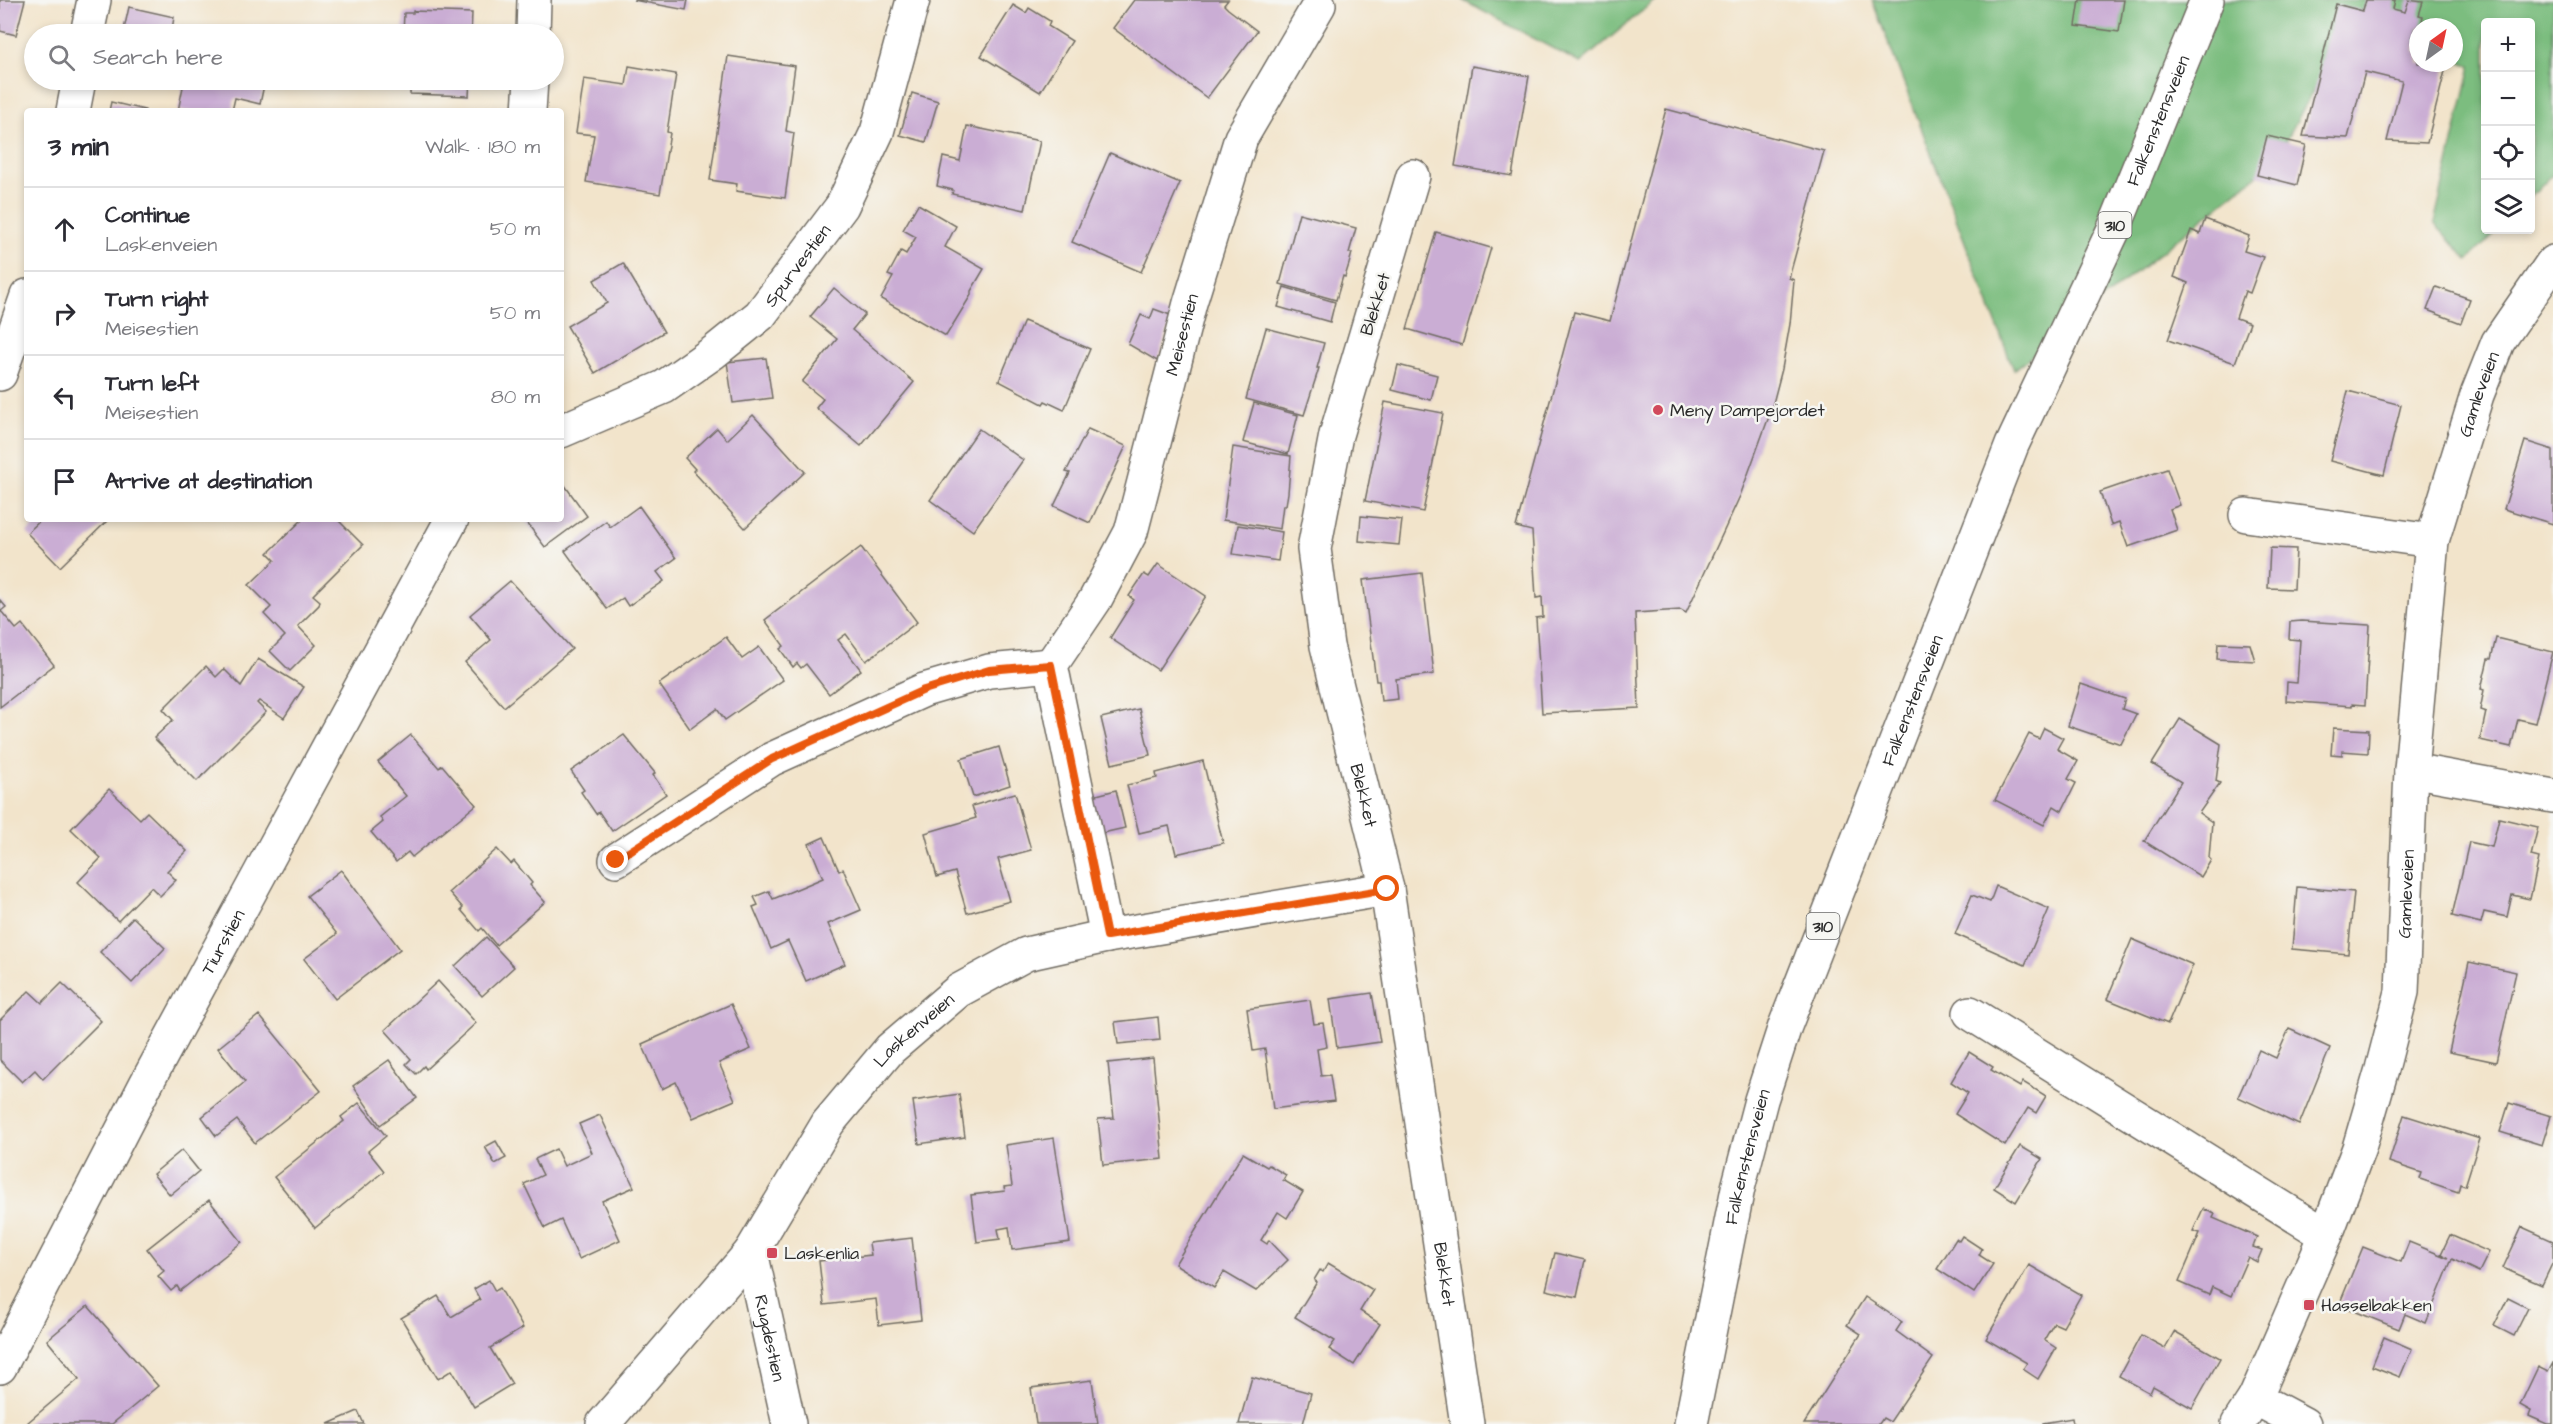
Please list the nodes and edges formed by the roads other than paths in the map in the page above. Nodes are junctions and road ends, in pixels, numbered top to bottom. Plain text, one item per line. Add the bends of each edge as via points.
1 (94, 0) edge
2 (534, 0) edge
3 (913, 0) edge
4 (2207, 0) edge
5 (1318, 5) dead end
6 (89, 24) edge
7 (533, 24) edge
8 (77, 90) edge
9 (531, 90) edge
10 (74, 108) edge
11 (530, 108) edge
12 (1413, 176) dead end
13 (2553, 262) edge
14 (24, 305) edge
15 (0, 374) edge
16 (564, 430) edge
17 (2246, 515) dead end
18 (450, 522) edge
19 (2432, 541) junction
20 (1051, 665) junction
21 (2411, 770) junction
22 (2553, 796) edge
23 (616, 860) dead end
24 (1387, 889) junction
25 (1107, 936) junction
26 (1970, 1013) dead end
27 (2326, 1235) junction
28 (751, 1252) junction
29 (0, 1367) edge
30 (2247, 1411) edge
31 (603, 1424) edge
32 (789, 1424) edge
33 (1467, 1424) edge
34 (1690, 1424) edge
35 (2304, 1424) edge

1 - 6 street
2 - 7 street
3 - 16 street, Spurvestien via 877,132 842,206 760,315 664,387
4 - 34 street, Falkenstensveien / 310 via 2113,231 2012,445 1785,1026 1738,1188
5 - 20 street, Meisestien via 1241,138 1190,303 1131,532 1095,600
8 - 10 street
9 - 11 street
12 - 24 street, Blekket via 1336,435 1314,549 1327,646
13 - 19 street, Gamleveien via 2499,342 2477,395
14 - 15 street
17 - 19 street
18 - 29 street, Tiurstien via 152,1073
19 - 21 street, Gamleveien
20 - 23 street via 989,670 924,690 772,759
20 - 25 street
21 - 22 street
21 - 27 street, Gamleveien via 2402,992 2359,1148
24 - 25 street, Laskenveien
24 - 33 street, Blekket
25 - 28 street, Laskenveien via 1026,954 958,991 890,1049 828,1123
26 - 27 street
27 - 30 street, Gamleveien
28 - 31 street, Laskenveien
28 - 32 street, Rugdestien
30 - 35 street

